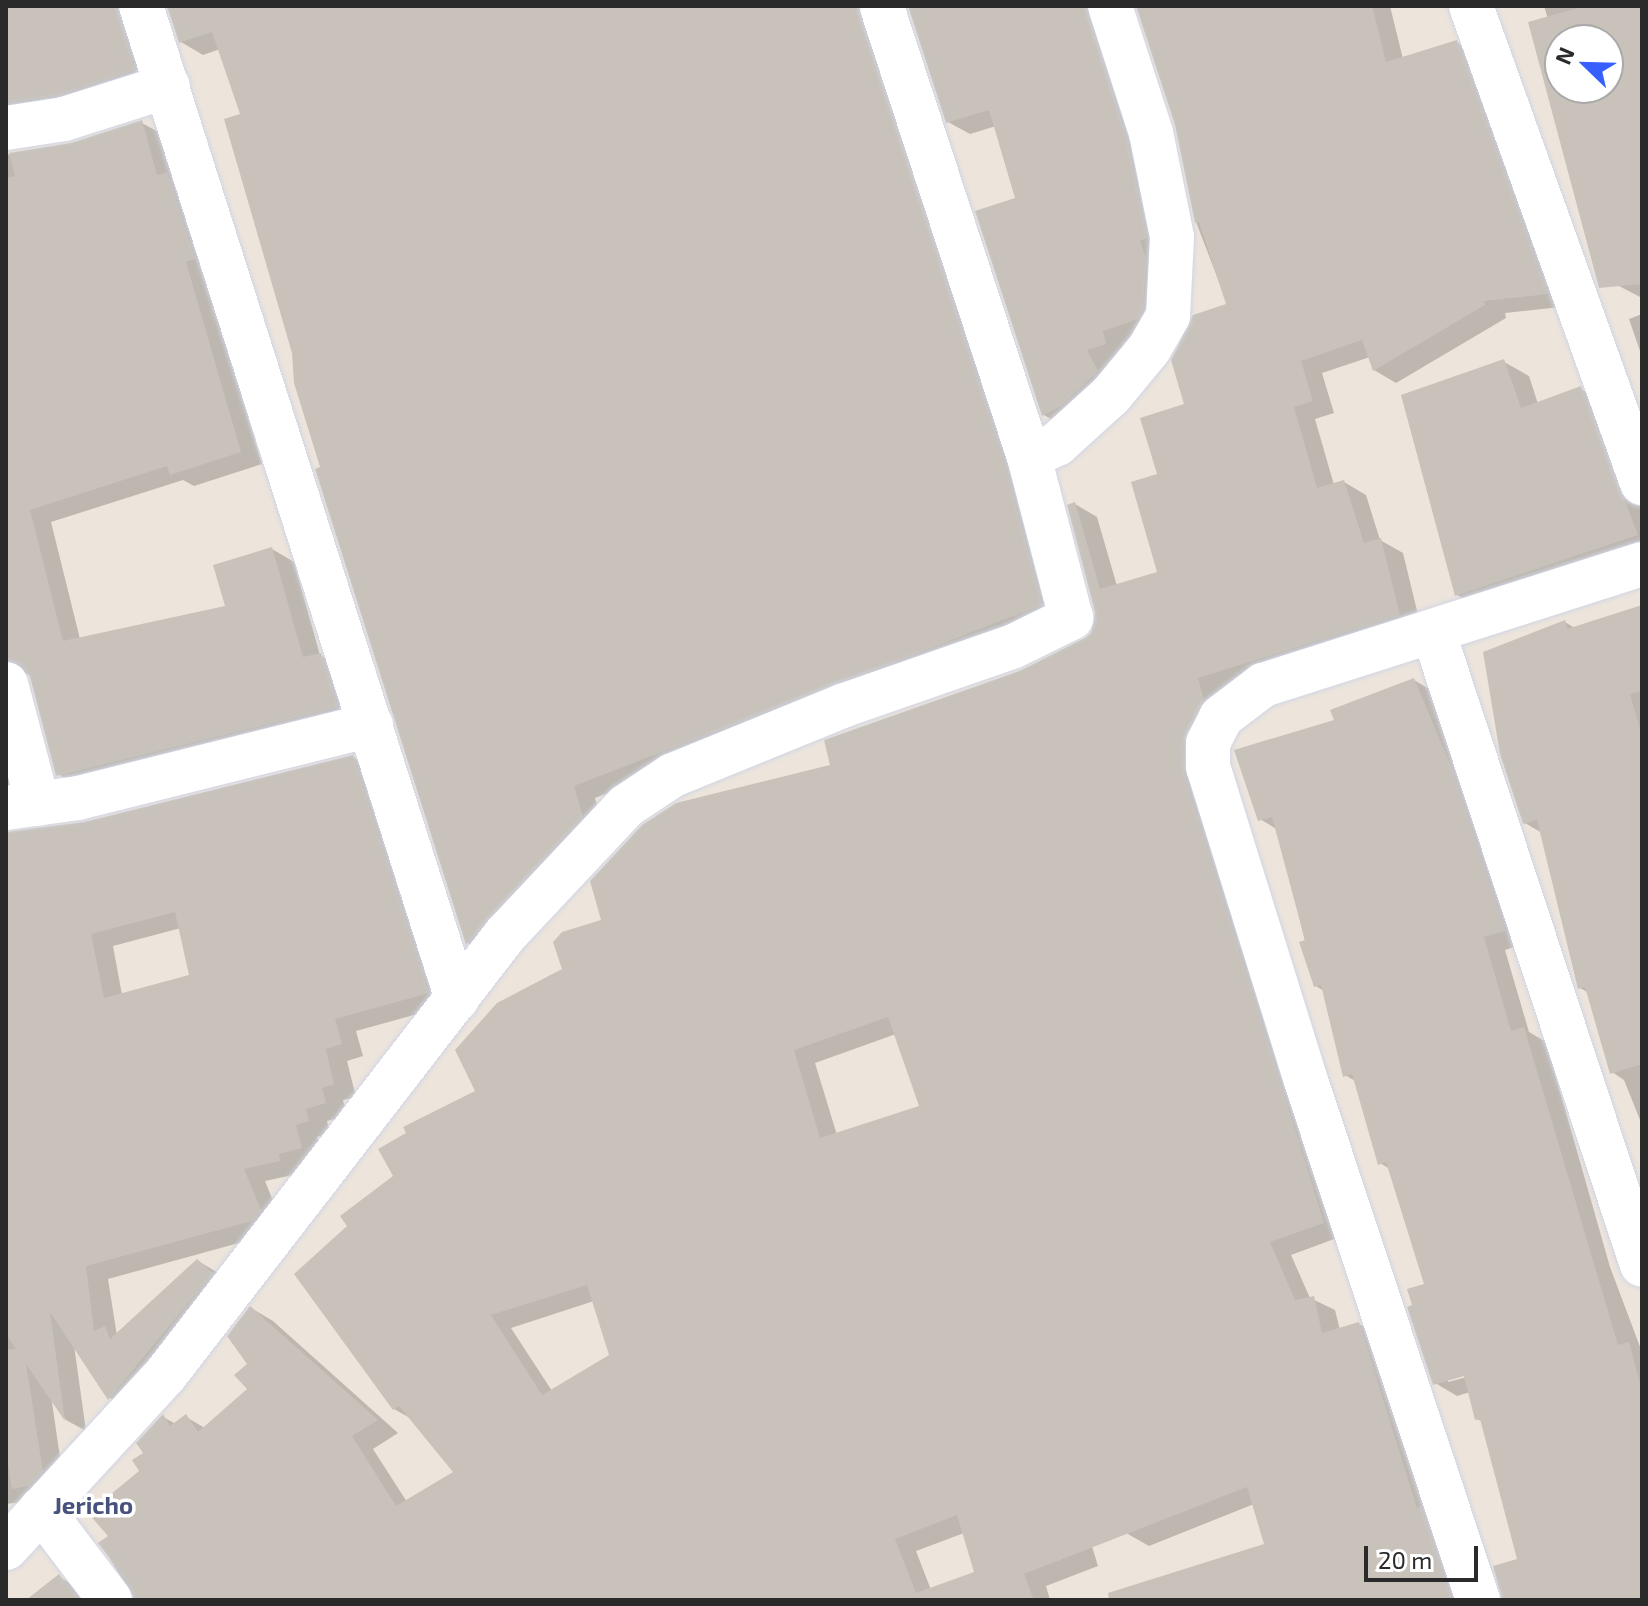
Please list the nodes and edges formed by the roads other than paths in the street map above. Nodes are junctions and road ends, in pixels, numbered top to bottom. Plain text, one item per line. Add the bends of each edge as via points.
1 (141, 6) edge
2 (882, 6) edge
3 (1110, 6) edge
4 (1471, 6) edge
5 (168, 86) junction
6 (6, 128) edge
7 (1029, 457) junction
8 (1642, 483) edge
9 (1642, 564) edge
10 (1434, 634) junction
11 (6, 684) edge
12 (371, 725) junction
13 (22, 806) edge
14 (457, 999) junction
15 (1642, 1265) edge
16 (19, 1522) edge
17 (110, 1600) edge
18 (1478, 1600) edge

1 - 5 street
2 - 7 street
3 - 7 street via 1151,133 1172,237 1168,316 1111,395 1057,444
4 - 8 street
5 - 6 street via 64,119
5 - 12 street
7 - 14 street via 1071,618 1014,646 842,706 673,775 626,806 533,902
9 - 10 street
10 - 15 street
10 - 18 street via 1263,685 1221,717 1208,743 1208,767
11 - 13 street
12 - 13 street
12 - 14 street
14 - 16 street via 166,1374
16 - 17 street

